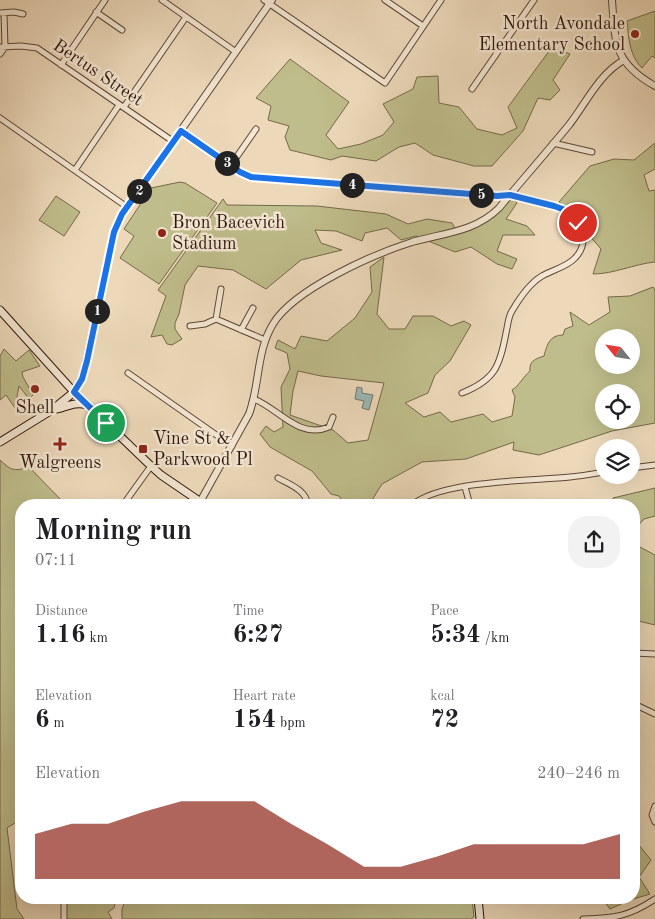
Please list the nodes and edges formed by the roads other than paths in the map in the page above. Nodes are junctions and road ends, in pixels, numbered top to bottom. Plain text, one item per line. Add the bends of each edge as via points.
1 (105, 0) edge
2 (162, 0) edge
3 (385, 0) edge
4 (441, 0) edge
5 (534, 0) edge
6 (612, 0) edge
7 (268, 1) edge
8 (96, 12) junction
9 (2, 13) edge
10 (23, 14) dead end
11 (186, 17) junction
12 (423, 26) junction
13 (122, 30) dead end
14 (2, 47) edge
15 (236, 52) junction
16 (0, 54) edge
17 (624, 60) junction
18 (61, 65) junction
19 (655, 86) edge
20 (472, 89) dead end
21 (121, 106) junction
22 (0, 118) edge
23 (256, 129) dead end
24 (181, 131) junction
25 (174, 142) junction
26 (554, 143) junction
27 (592, 152) dead end
28 (231, 166) junction
29 (75, 170) junction
30 (510, 195) junction
31 (127, 207) junction
32 (221, 289) dead end
33 (253, 308) dead end
34 (0, 310) edge
35 (216, 319) junction
36 (190, 326) dead end
37 (241, 330) junction
38 (265, 340) junction
39 (128, 373) dead end
40 (74, 392) junction
41 (462, 392) dead end
42 (254, 399) junction
43 (88, 405) junction
44 (52, 410) junction
45 (333, 416) dead end
46 (0, 442) edge
47 (232, 446) junction
48 (655, 465) edge
49 (151, 466) junction
50 (640, 467) edge
51 (595, 473) edge
52 (278, 478) dead end
53 (465, 487) junction
54 (128, 499) edge
55 (192, 499) edge
56 (199, 499) edge
57 (307, 499) edge
58 (423, 499) edge
59 (468, 499) edge
60 (640, 653) edge
61 (655, 654) edge
62 (640, 707) edge
63 (655, 714) edge
64 (655, 806) edge
65 (655, 822) edge
66 (655, 899) edge
67 (64, 904) edge
68 (479, 904) edge
69 (64, 919) edge
70 (480, 919) edge
71 (583, 919) edge

1 - 8 street
2 - 11 street
3 - 12 street
4 - 12 street
5 - 20 street
6 - 17 street via 615,39
7 - 12 street via 385,83
7 - 15 street
8 - 13 street
8 - 18 street
9 - 10 street
9 - 14 street
11 - 15 street
11 - 21 street
14 - 16 street
14 - 18 street, Bertus Street via 37,48
15 - 24 street
17 - 19 street
17 - 26 street via 602,78
18 - 21 street, Bertus Street
21 - 25 street, Bertus Street
21 - 29 street
22 - 29 street
23 - 28 street
24 - 25 street
24 - 28 street
25 - 31 street
26 - 27 street
26 - 30 street
28 - 30 street via 257,178 502,197
29 - 31 street
30 - 38 street via 480,223 384,252 319,285 282,312
30 - 41 street via 565,210 581,228 583,243 573,260 543,275 529,288 511,312 498,366 478,387
31 - 40 street via 114,232 87,361
32 - 35 street
33 - 37 street
34 - 40 main road
35 - 36 street
35 - 37 street
37 - 38 street
38 - 42 street
39 - 47 street
40 - 43 main road
40 - 44 main road
42 - 45 street via 292,424 304,428 324,429 330,426
42 - 47 street
43 - 44 main road via 74,404
43 - 49 main road
44 - 46 main road
47 - 56 street
48 - 50 street
49 - 54 street
49 - 55 main road
51 - 53 street
52 - 57 street via 303,493
53 - 58 street
53 - 59 street
60 - 61 street
62 - 63 street
64 - 65 street via 652,812
66 - 71 street via 618,917
67 - 69 street
68 - 70 main road

